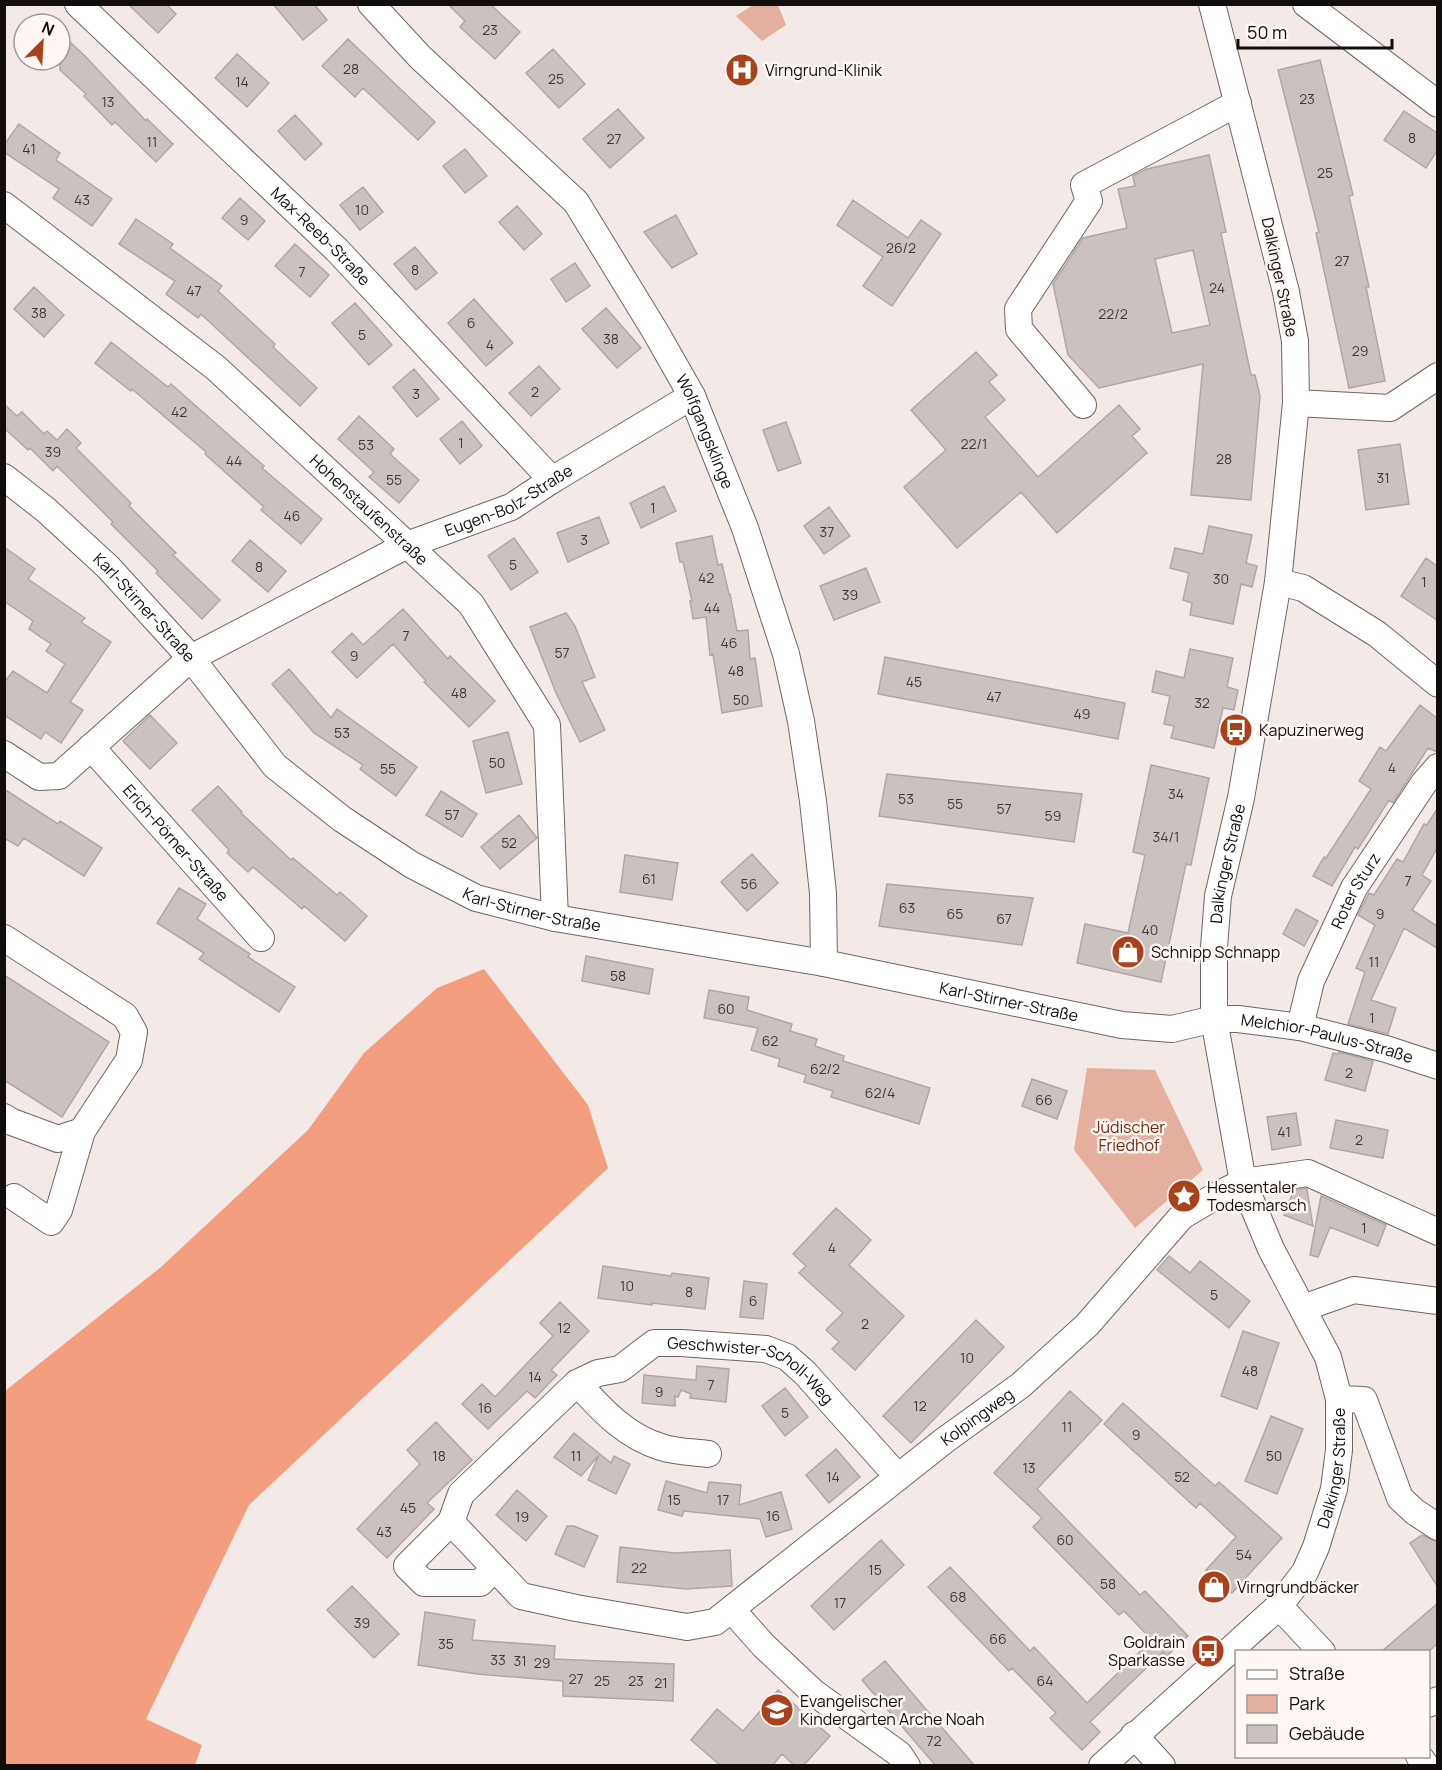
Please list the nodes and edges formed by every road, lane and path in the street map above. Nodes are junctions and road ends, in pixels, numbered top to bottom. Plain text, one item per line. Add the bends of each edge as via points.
1 (78, 4) edge
2 (371, 4) edge
3 (1212, 4) edge
4 (1306, 4) edge
5 (1238, 103) junction
6 (1437, 104) edge
7 (4, 205) edge
8 (1437, 376) edge
9 (692, 396) junction
10 (1296, 404) junction
11 (1083, 405) dead end
12 (4, 477) edge
13 (552, 480) junction
14 (407, 545) junction
15 (1278, 582) junction
16 (190, 658) junction
17 (1437, 684) edge
18 (91, 747) junction
19 (4, 754) edge
20 (1437, 767) edge
21 (555, 918) junction
22 (4, 938) edge
23 (261, 938) dead end
24 (824, 963) junction
25 (1214, 1019) junction
26 (1300, 1028) junction
27 (1437, 1066) edge
28 (4, 1117) edge
29 (82, 1131) junction
30 (1243, 1182) junction
31 (8, 1198) edge
32 (1437, 1232) edge
33 (1437, 1301) edge
34 (1303, 1308) junction
35 (577, 1383) junction
36 (1339, 1399) junction
37 (708, 1454) dead end
38 (898, 1477) junction
39 (451, 1522) junction
40 (1437, 1527) edge
41 (494, 1569) junction
42 (1279, 1606) junction
43 (732, 1610) junction
44 (1320, 1650) edge
45 (1134, 1735) junction
46 (908, 1766) edge
47 (1102, 1766) edge
48 (1162, 1766) edge

1 - 13 street, Max-Reeb-Straße via 337,250
2 - 9 street, Wolfgangsklinge via 420,57 576,202
3 - 5 street, Dalkinger Straße
4 - 6 street
5 - 10 street, Dalkinger Straße via 1286,292 1295,341
5 - 11 street via 1084,185 1089,201 1018,309 1019,329
7 - 14 street, Hohenstaufenstraße via 216,368
8 - 10 street via 1390,408
9 - 13 street, Eugen-Bolz-Straße
9 - 24 street, Wolfgangsklinge via 745,528 786,654 813,801 823,893
10 - 15 street, Dalkinger Straße
12 - 16 street, Karl-Stirner-Straße via 108,567
13 - 14 street, Eugen-Bolz-Straße via 511,507
14 - 16 street, Eugen-Bolz-Straße
14 - 21 street, Hohenstaufenstraße via 471,604 547,725
15 - 17 street via 1303,588 1377,634
15 - 25 street, Dalkinger Straße via 1241,798 1218,896
16 - 18 street, Eugen-Bolz-Straße
16 - 21 street, Karl-Stirner-Straße via 275,766 342,819 412,865 476,898
18 - 19 street, Eugen-Bolz-Straße via 59,776 48,777 39,777
18 - 23 street, Erich-Pörner-Straße
20 - 26 street, Roter Sturz via 1354,888 1311,981
21 - 24 street, Karl-Stirner-Straße
22 - 29 street via 125,1016 134,1032 129,1060
24 - 25 street, Karl-Stirner-Straße via 1122,1025 1172,1029
25 - 26 street, Melchior-Paulus-Straße
25 - 30 street, Dalkinger Straße
26 - 27 street, Melchior-Paulus-Straße
28 - 29 street via 58,1139
29 - 31 street via 59,1210 51,1222
30 - 32 street, Kolpingweg via 1308,1173
30 - 34 street, Dalkinger Straße via 1271,1250
30 - 38 street, Kolpingweg via 1182,1216 1087,1326 1021,1385
33 - 34 street via 1354,1290
34 - 36 street, Dalkinger Straße via 1328,1357
35 - 37 street via 630,1434 662,1448
35 - 38 street, Geschwister-Scholl-Weg via 598,1373 620,1369 654,1343 766,1349 787,1357 805,1373
35 - 39 street, Geschwister-Scholl-Weg via 461,1494
36 - 40 street via 1364,1400 1400,1498
36 - 42 street, Dalkinger Straße via 1334,1489 1305,1572
38 - 43 street, Kolpingweg
39 - 41 street, Kolpingweg
39 - 41 street via 407,1566 424,1583 480,1583
41 - 43 street, Kolpingweg via 521,1596 576,1608 687,1627 714,1622
42 - 44 street
42 - 45 street, Dalkinger Straße
43 - 46 street via 813,1692 899,1754
45 - 47 street, Dalkinger Straße
45 - 48 street

